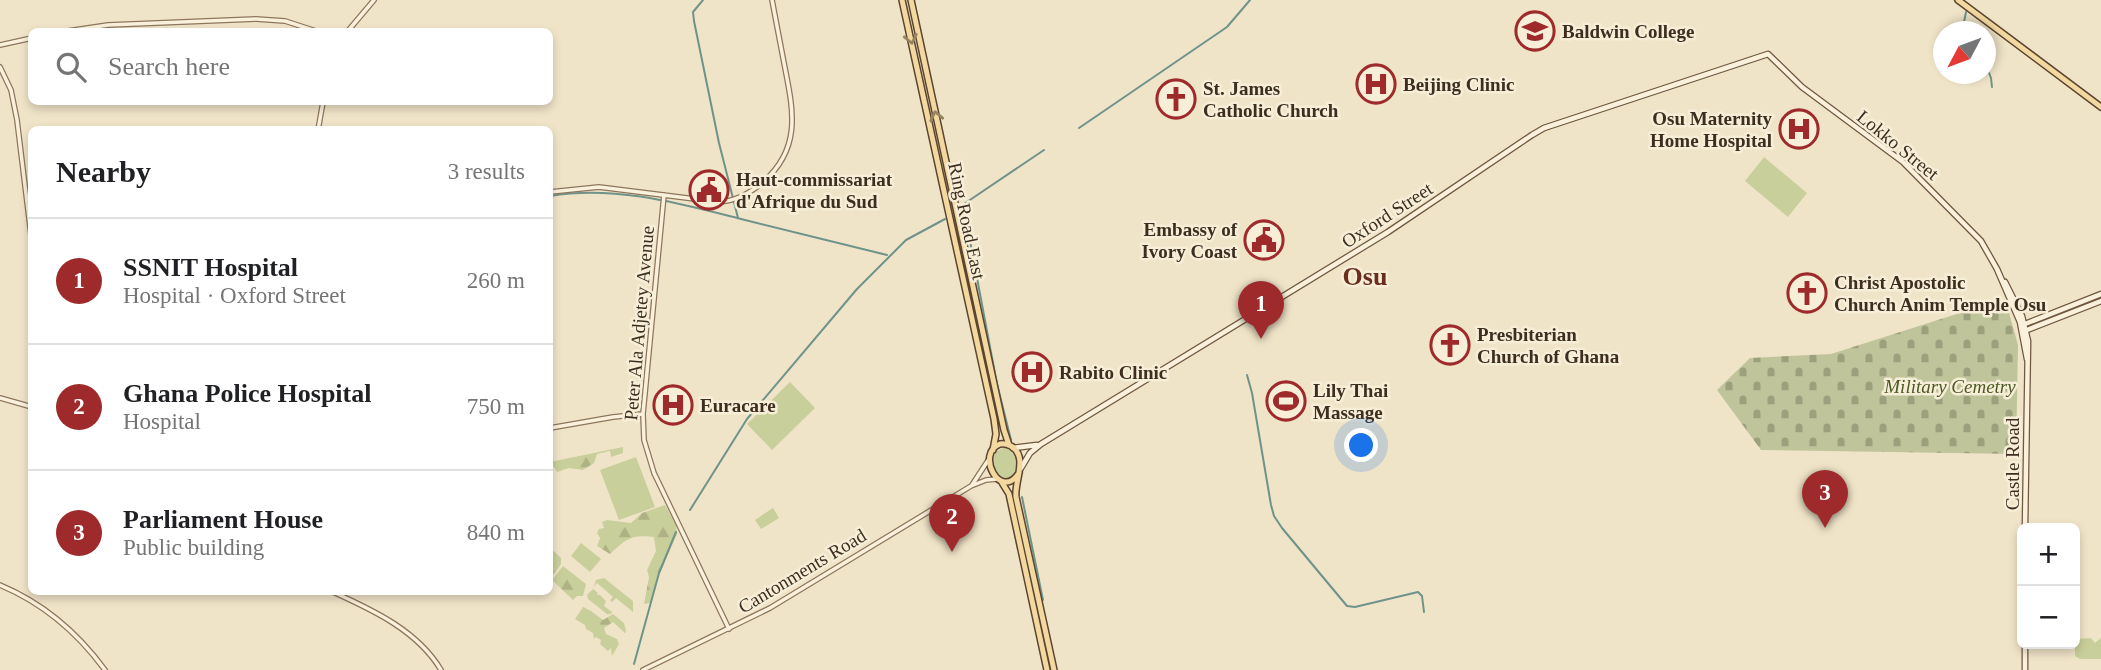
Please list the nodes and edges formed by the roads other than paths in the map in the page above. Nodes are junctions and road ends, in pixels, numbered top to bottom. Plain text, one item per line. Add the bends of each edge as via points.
1 (374, 0) edge
2 (772, 0) edge
3 (902, 0) edge
4 (911, 0) edge
5 (1958, 0) edge
6 (88, 28) edge
7 (308, 28) edge
8 (350, 28) edge
9 (28, 39) edge
10 (0, 45) edge
11 (1768, 54) joint
12 (0, 69) edge
13 (322, 105) edge
14 (2101, 107) edge
15 (319, 126) edge
16 (942, 143) junction
17 (934, 145) junction
18 (553, 192) edge
19 (664, 196) junction
20 (28, 210) edge
21 (1997, 270) junction
22 (2101, 295) edge
23 (2101, 301) edge
24 (2022, 316) junction
25 (2037, 323) junction
26 (2024, 328) junction
27 (2028, 341) junction
28 (2027, 359) junction
29 (0, 398) edge
30 (28, 406) edge
31 (643, 414) junction
32 (553, 427) edge
33 (1041, 444) junction
34 (1011, 446) junction
35 (993, 450) junction
36 (990, 457) junction
37 (1020, 470) junction
38 (1000, 480) junction
39 (971, 486) junction
40 (2025, 523) edge
41 (1024, 548) junction
42 (0, 585) edge
43 (339, 595) edge
44 (729, 629) junction
45 (2025, 649) edge
46 (105, 670) edge
47 (440, 670) edge
48 (643, 670) edge
49 (1047, 670) edge
50 (1054, 670) edge
51 (2025, 670) edge

1 - 8 street
2 - 19 street via 793,117 791,139 780,164 736,199 708,202
3 -> 17 main road, Ring Road East
16 -> 4 main road, Ring Road East
5 - 14 main road
6 - 7 street via 256,19 285,20
9 - 10 street
11 - 21 main road, Lokko Street via 1802,87 1907,166 1981,241
11 - 33 main road, Oxford Street via 1544,128 1388,232
12 - 20 street via 17,120
13 - 15 street
16 - 17 main road
16 - 34 main road, Ring Road East via 1003,430
17 - 35 main road, Ring Road East via 994,419
18 - 19 street via 598,187
19 - 31 street, Peter Ala Adjetey Avenue
21 - 24 main road, Lokko Street
21 - 26 main road, Lokko Street
22 - 25 main road
23 - 25 main road
24 - 25 main road
24 - 26 main road, Lokko Street
25 - 26 main road
25 - 27 main road
26 - 27 main road, Castle Road
26 - 28 main road, Castle Road
27 - 28 main road, Castle Road
28 - 40 main road, Castle Road
29 - 30 street
31 - 32 street
31 - 44 street, Peter Ala Adjetey Avenue via 645,448 657,481
33 - 34 main road, Oxford Street
33 - 37 main road, Oxford Street
34 - 35 main road via 1000,444
34 - 37 main road via 1020,459
35 - 36 main road
36 - 38 main road
36 - 39 street, Cantonments Road
37 - 38 main road via 1011,481
37 - 41 main road via 1016,498
38 - 39 street, Cantonments Road
38 - 41 main road via 1009,494
39 - 44 street, Cantonments Road
41 - 49 main road
41 - 50 main road
42 - 46 street via 67,626
43 - 47 street via 410,635
44 - 48 street, Cantonments Road
45 - 51 main road

